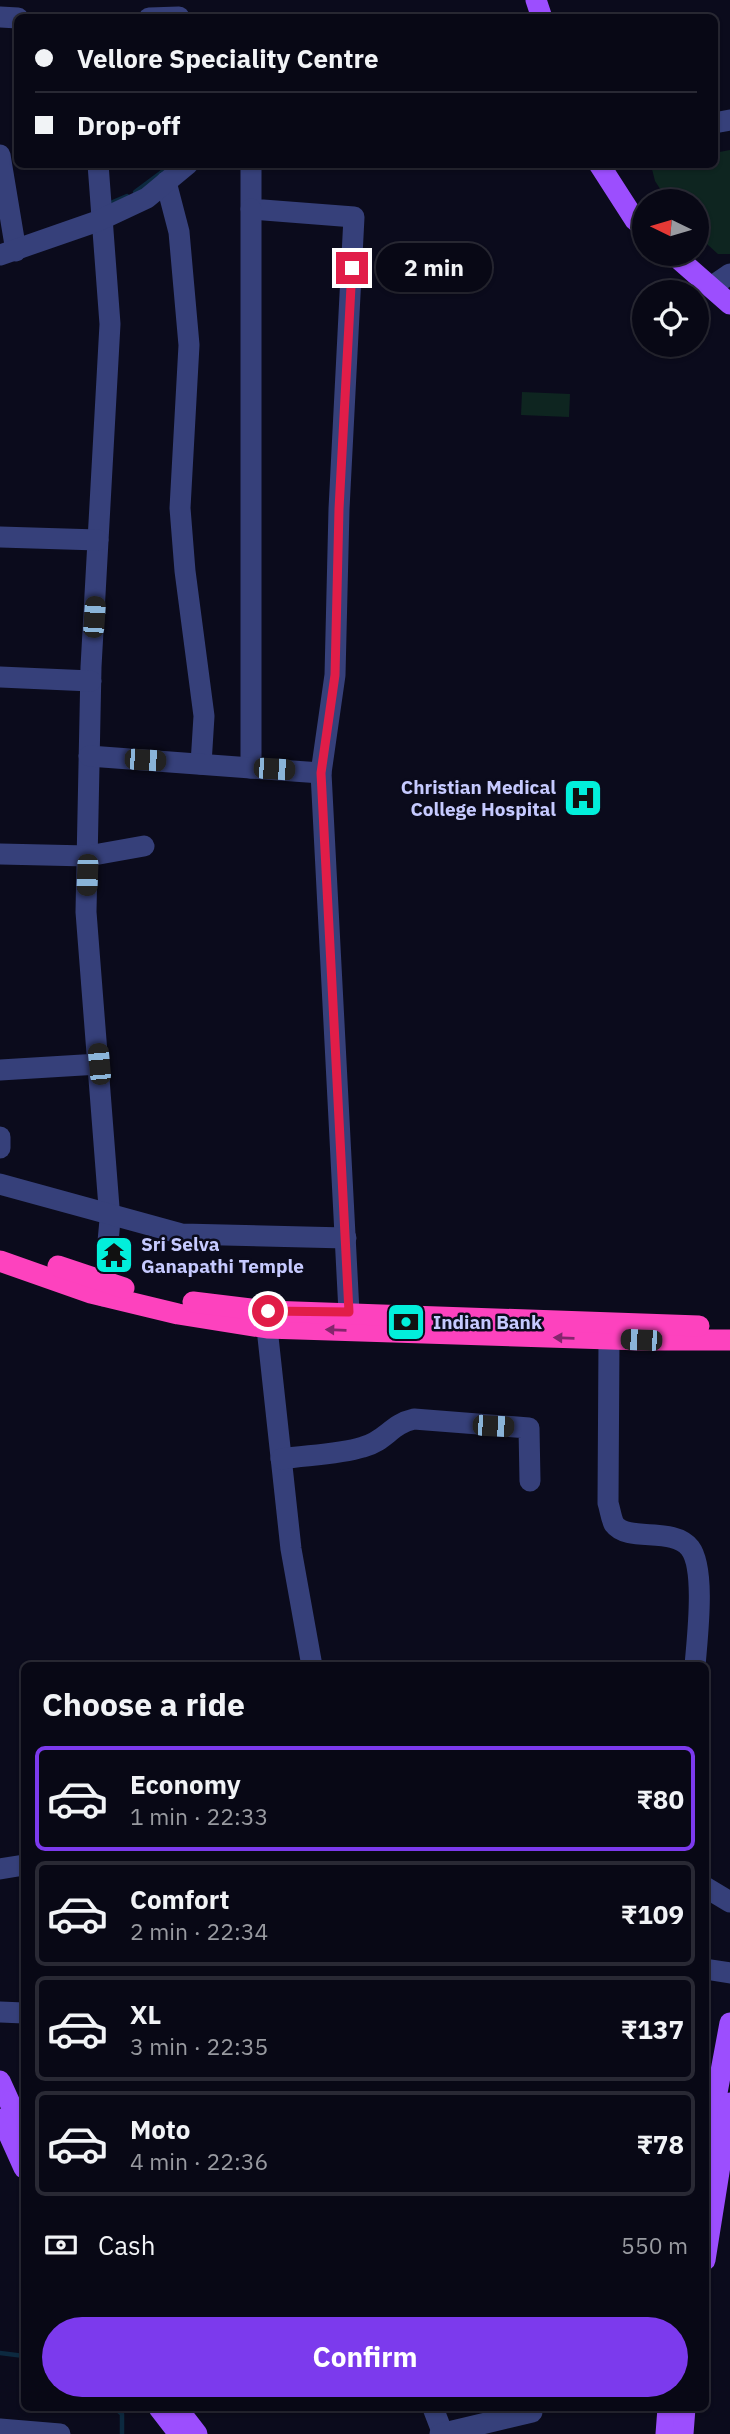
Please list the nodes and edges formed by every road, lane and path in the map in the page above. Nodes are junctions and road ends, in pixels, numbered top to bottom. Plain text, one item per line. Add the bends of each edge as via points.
1 (0, 155) edge
2 (98, 168) edge
3 (183, 168) edge
4 (251, 168) edge
5 (602, 168) edge
6 (166, 182) junction
7 (251, 209) junction
8 (632, 215) edge
9 (101, 220) junction
10 (8, 253) edge
11 (687, 266) edge
12 (730, 274) edge
13 (711, 287) junction
14 (730, 304) edge
15 (0, 537) edge
16 (98, 540) junction
17 (0, 677) edge
18 (91, 681) junction
19 (89, 756) junction
20 (201, 764) junction
21 (251, 768) junction
22 (321, 773) junction
23 (144, 846) dead end
24 (0, 854) edge
25 (88, 856) junction
26 (99, 1064) junction
27 (0, 1070) edge
28 (0, 1137) edge
29 (0, 1148) edge
30 (0, 1184) edge
31 (109, 1212) junction
32 (345, 1238) junction
33 (0, 1246) edge
34 (0, 1261) edge
35 (104, 1289) junction
36 (349, 1312) junction
37 (730, 1326) edge
38 (267, 1328) junction
39 (609, 1339) junction
40 (730, 1340) edge
41 (281, 1459) junction
42 (530, 1480) dead end
43 (311, 1662) edge
44 (695, 1662) edge
45 (21, 1866) edge
46 (0, 1869) edge
47 (709, 1889) edge
48 (730, 1902) edge
49 (709, 1970) edge
50 (730, 1973) edge
51 (0, 2012) edge
52 (21, 2013) edge
53 (730, 2023) edge
54 (0, 2081) edge
55 (730, 2103) edge
56 (0, 2116) edge
57 (21, 2127) edge
58 (709, 2136) edge
59 (21, 2162) edge
60 (709, 2235) edge
61 (161, 2411) edge
62 (179, 2411) edge
63 (434, 2411) edge
64 (529, 2411) edge
65 (532, 2411) edge
66 (668, 2411) edge
67 (685, 2411) edge
68 (0, 2429) edge
69 (61, 2434) edge
70 (179, 2434) edge
71 (197, 2434) edge
72 (442, 2434) edge
73 (518, 2434) edge
74 (666, 2434) edge
75 (683, 2434) edge

1 - 10 street
2 - 9 street
3 - 6 street
4 - 7 street
5 - 8 main road
6 - 9 street via 147,198
6 - 20 street via 179,232 189,345 180,508 204,716
7 - 21 street
7 - 22 street via 354,217 335,675
9 - 10 street
9 - 16 street via 110,324
11 - 13 main road
12 - 13 street
13 - 14 main road
15 - 16 street
16 - 18 street
17 - 18 street
18 - 19 street
19 - 20 street
19 - 25 street
20 - 21 street
21 - 22 street
22 - 32 street
23 - 25 street
24 - 25 street
25 - 26 street via 86,912
26 - 27 street
26 - 31 street
28 - 29 street
30 - 31 street
31 - 32 street via 181,1234
31 - 35 street
32 - 36 street
33 - 35 highway
34 - 35 highway
35 - 36 highway via 268,1311
35 - 38 highway via 178,1314
36 - 37 highway
39 -> 38 highway
38 - 41 street
39 - 40 highway
39 - 44 street via 608,1503 613,1522 620,1529 681,1540 694,1555
41 - 42 street via 362,1448 384,1439 398,1422 414,1419 529,1428
41 - 43 street
45 - 46 street
47 - 48 street
49 - 50 street
51 - 52 street
53 - 58 main road
54 - 57 main road
55 - 60 main road
56 - 59 main road
61 - 70 main road
62 - 71 main road
63 - 72 street
64 - 72 street
65 - 73 street
66 - 74 main road
67 - 75 main road
68 - 69 street

